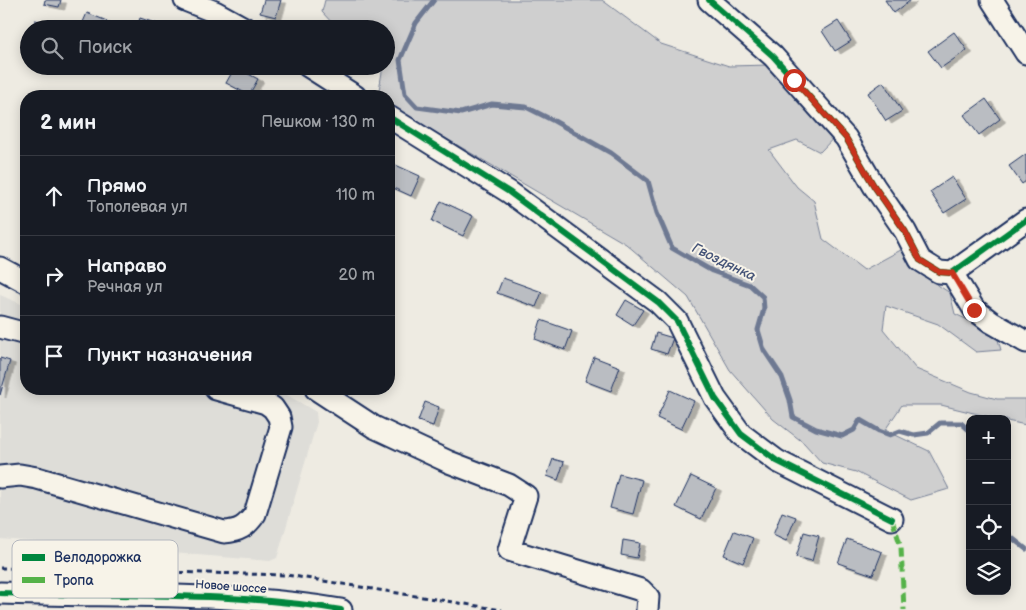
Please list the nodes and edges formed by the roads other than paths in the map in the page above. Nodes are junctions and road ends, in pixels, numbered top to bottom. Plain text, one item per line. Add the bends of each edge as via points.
1 (185, 0) edge
2 (709, 0) edge
3 (992, 0) edge
4 (230, 20) edge
5 (1026, 53) edge
6 (322, 75) edge
7 (346, 90) edge
8 (395, 121) edge
9 (1026, 220) edge
10 (0, 268) edge
11 (952, 273) junction
12 (20, 279) edge
13 (0, 327) edge
14 (20, 332) edge
15 (1026, 342) edge
16 (237, 395) edge
17 (325, 395) edge
18 (0, 477) edge
19 (892, 519) dead end
20 (178, 596) edge
21 (65, 598) edge
22 (6, 599) edge
23 (341, 610) edge
24 (647, 610) edge

1 - 4 street
2 - 11 street via 773,56 846,138 920,260 939,272
3 - 5 street
6 - 7 street
8 - 19 street via 509,192 658,302 677,321 715,398 741,434 777,460
9 - 11 street
10 - 12 street
11 - 15 street via 974,310
13 - 14 street
16 - 18 street via 266,403 276,412 280,427 255,514 248,524 236,531 224,532 36,478 20,475
17 - 24 street via 374,428 526,496 508,550 641,590 648,598
20 - 23 street, Новое шоссе via 230,598
21 - 22 street, Новое шоссе

